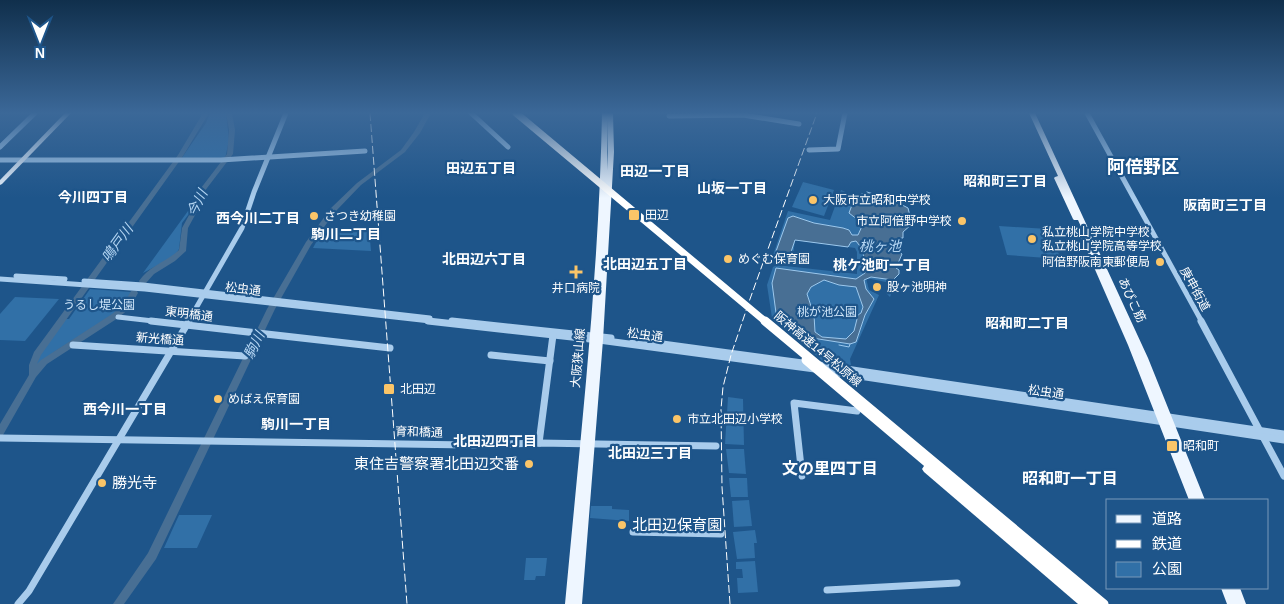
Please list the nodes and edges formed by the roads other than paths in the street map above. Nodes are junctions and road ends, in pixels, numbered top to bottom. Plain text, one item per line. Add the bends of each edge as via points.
1 (38, 141) edge
2 (275, 141) edge
3 (503, 141) edge
4 (545, 141) edge
5 (550, 141) edge
6 (605, 141) edge
7 (611, 141) edge
8 (840, 141) edge
9 (1041, 141) edge
10 (1045, 141) edge
11 (1102, 141) edge
12 (508, 146) dead end
13 (809, 150) dead end
14 (365, 151) dead end
15 (268, 158) junction
16 (0, 160) edge
17 (20, 160) junction
18 (0, 179) edge
19 (0, 183) edge
20 (0, 275) edge
21 (0, 279) edge
22 (89, 283) junction
23 (203, 294) junction
24 (275, 302) junction
25 (118, 317) dead end
26 (185, 325) junction
27 (553, 335) junction
28 (596, 337) junction
29 (73, 345) dead end
30 (390, 348) dead end
31 (170, 351) junction
32 (490, 355) dead end
33 (246, 356) dead end
34 (550, 361) junction
35 (857, 411) dead end
36 (1165, 419) junction
37 (885, 430) junction
38 (1263, 434) junction
39 (1284, 434) edge
40 (0, 438) edge
41 (119, 440) junction
42 (1284, 440) edge
43 (538, 443) junction
44 (587, 444) junction
45 (716, 446) dead end
46 (802, 476) dead end
47 (1284, 476) edge
48 (1193, 499) edge
49 (1201, 499) edge
50 (633, 532) dead end
51 (721, 534) dead end
52 (957, 583) dead end
53 (1226, 589) edge
54 (1235, 589) edge
55 (827, 590) dead end
56 (18, 604) edge
57 (570, 604) edge
58 (578, 604) edge
59 (1086, 604) edge
60 (1094, 604) edge
61 (1104, 604) edge
62 (1232, 604) edge
63 (1241, 604) edge

1 - 17 main road
2 - 15 street
3 - 12 street
4 - 37 highway, 阪神高速14号松原線, bridge
5 - 61 highway, 阪神高速14号松原線, bridge
6 - 28 main road, 大阪狭山線
7 - 28 main road, 大阪狭山線
8 - 13 street via 838,149
9 - 36 main road, あびこ筋
10 - 36 main road, あびこ筋 via 1144,358
11 - 38 street, 庚申街道
14 - 15 street
15 - 17 street
15 - 23 street via 242,228
16 - 17 street
17 - 18 main road
17 - 19 main road
20 - 22 street, 松虫通
21 - 22 street, 松虫通
22 - 23 street, 松虫通
23 - 24 street, 松虫通
23 - 26 street
24 - 27 street, 松虫通
24 - 28 street, 松虫通
25 - 26 street, 東明橋通
26 - 30 street, 東明橋通
26 - 31 street
27 - 28 street, 松虫通
27 - 34 street
28 - 36 street, 松虫通
28 - 44 main road, 大阪狭山線
29 - 31 street, 新光橋通
31 - 33 street, 新光橋通
31 - 41 street
32 - 34 street
34 - 43 street
35 - 46 street via 794,403
36 - 38 street, 松虫通
36 - 48 main road, あびこ筋
36 - 49 main road, あびこ筋
37 - 59 highway, bridge
37 - 60 highway, 阪神高速14号松原線, bridge
38 - 39 street, 松虫通
38 - 42 street, 松虫通
38 - 47 street, 庚申街道
40 - 41 street, 育和橋通
41 - 43 street, 育和橋通
41 - 56 street via 29,591
43 - 44 street, 育和橋通
44 - 45 street, 育和橋通
44 - 57 main road, 大阪狭山線
44 - 58 main road, 大阪狭山線
50 - 51 street
52 - 55 street
53 - 62 main road
54 - 63 main road

